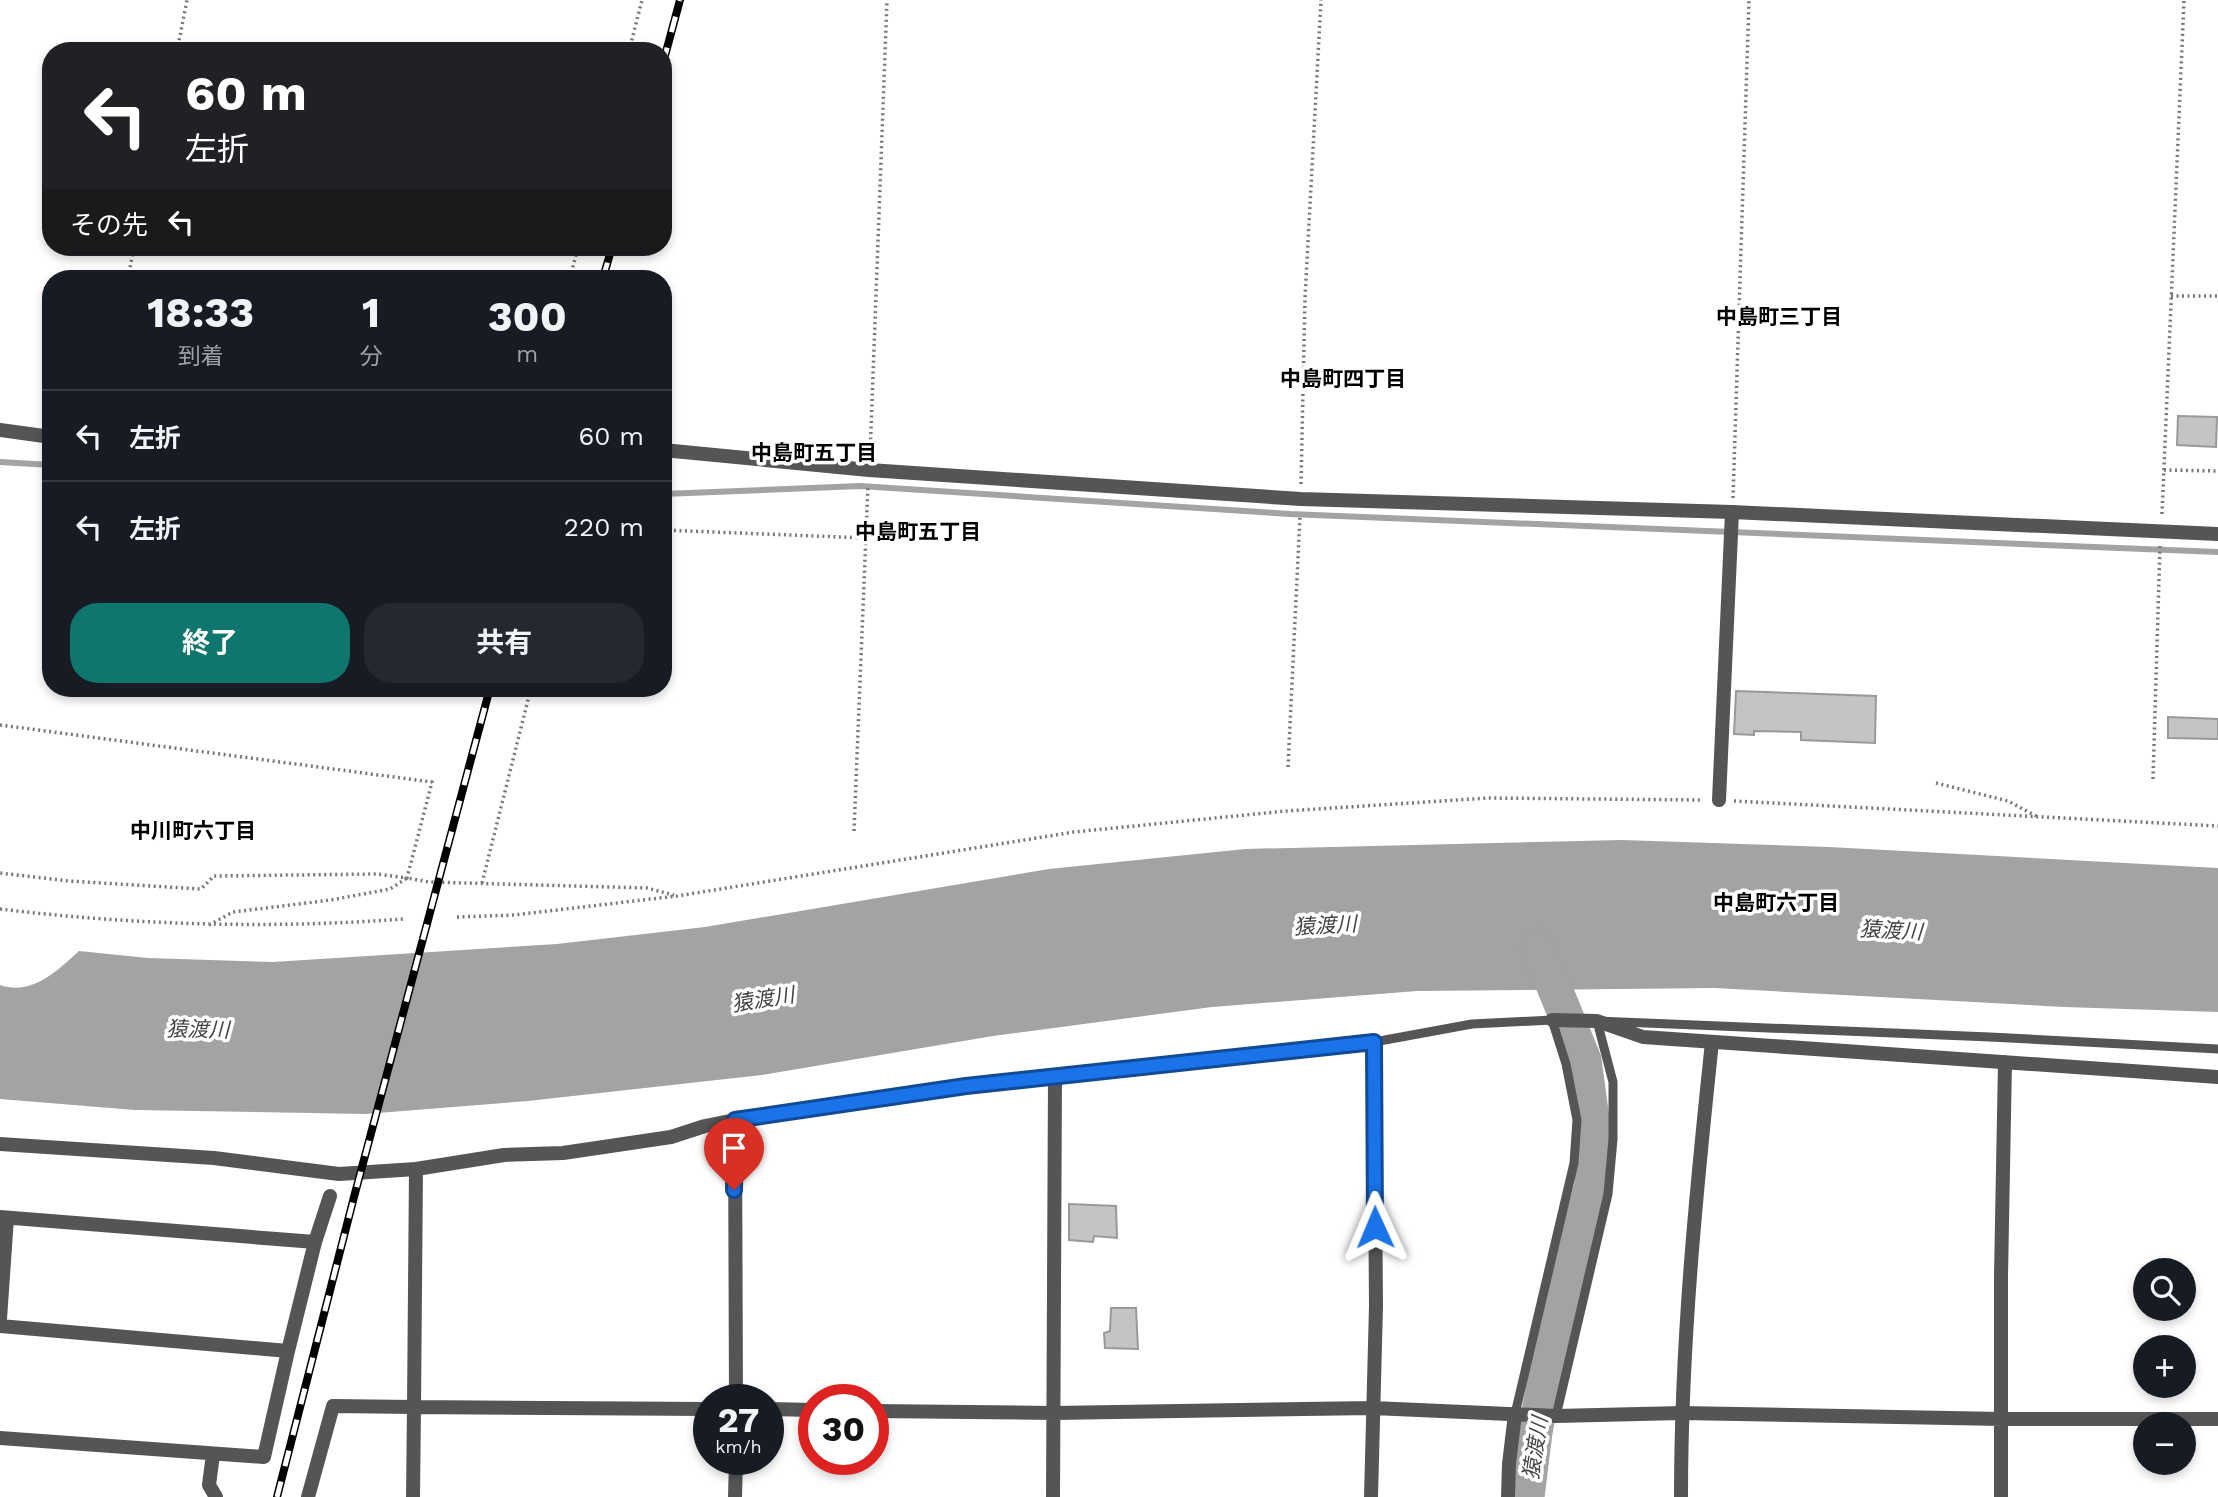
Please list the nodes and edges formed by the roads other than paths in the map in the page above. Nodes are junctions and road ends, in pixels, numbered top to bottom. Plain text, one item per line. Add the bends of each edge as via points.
1 (0, 430) edge
2 (42, 436) edge
3 (672, 451) edge
4 (1732, 516) junction
5 (2218, 534) edge
6 (1719, 800) road end
7 (1552, 1020) junction
8 (1597, 1021) junction
9 (1374, 1042) junction
10 (1713, 1042) junction
11 (2218, 1049) edge
12 (2005, 1062) junction
13 (1055, 1077) junction
14 (2218, 1077) edge
15 (735, 1120) junction
16 (0, 1144) edge
17 (416, 1169) junction
18 (330, 1196) dead end
19 (4, 1218) edge
20 (315, 1242) junction
21 (0, 1318) edge
22 (0, 1326) edge
23 (288, 1351) junction
24 (736, 1384) edge
25 (414, 1406) junction
26 (1373, 1408) junction
27 (693, 1409) edge
28 (889, 1411) edge
29 (1054, 1413) junction
30 (1681, 1413) junction
31 (1515, 1415) junction
32 (1555, 1416) junction
33 (2002, 1419) junction
34 (2218, 1419) edge
35 (0, 1438) edge
36 (213, 1454) junction
37 (736, 1475) edge
38 (216, 1497) edge
39 (308, 1497) edge
40 (413, 1497) edge
41 (735, 1497) edge
42 (1053, 1497) edge
43 (1371, 1497) edge
44 (1508, 1497) edge
45 (1681, 1497) edge
46 (2001, 1497) edge

1 - 2 street
3 - 4 street via 869,470 1301,499
4 - 5 street
4 - 6 street
7 - 8 street
7 - 9 lane via 1472,1024
7 - 31 lane via 1577,1120 1574,1163
8 - 10 street via 1643,1037
8 - 11 lane
8 - 32 lane via 1613,1082 1609,1180
9 - 13 street
9 - 26 street
10 - 12 street
10 - 30 street via 1698,1171
12 - 14 street
12 - 33 street
13 - 15 street
13 - 29 street
15 - 17 street via 671,1137
15 - 24 street
16 - 17 street via 214,1158 339,1174
17 - 25 street
18 - 20 street
19 - 20 street
19 - 21 street
20 - 23 street
22 - 23 street
23 - 36 street via 264,1457
25 - 27 street
25 - 39 street via 333,1406
25 - 40 street
26 - 29 street
26 - 31 street
26 - 43 street
28 - 29 street
29 - 42 street
30 - 32 street
30 - 33 street
30 - 45 street
31 - 32 street
31 - 44 street
33 - 34 street
33 - 46 street
35 - 36 street
36 - 38 street via 209,1485
37 - 41 street

